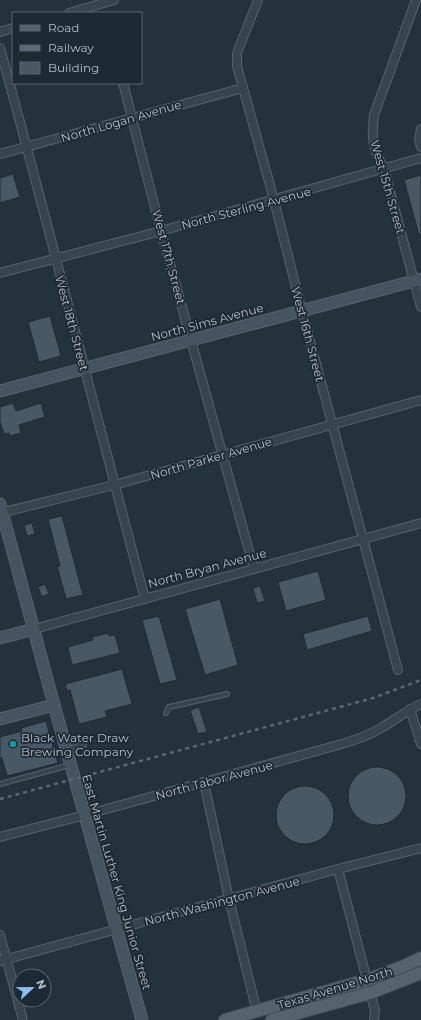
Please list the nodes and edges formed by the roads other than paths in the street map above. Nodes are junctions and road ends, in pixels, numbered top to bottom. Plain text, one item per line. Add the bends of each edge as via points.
1 (114, 0) edge
2 (258, 0) edge
3 (416, 0) edge
4 (100, 2) edge
5 (72, 12) edge
6 (104, 12) edge
7 (12, 28) edge
8 (0, 32) edge
9 (0, 48) edge
10 (123, 84) edge
11 (243, 88) junction
12 (131, 118) junction
13 (421, 129) edge
14 (27, 147) junction
15 (421, 147) edge
16 (0, 154) edge
17 (421, 158) edge
18 (384, 169) junction
19 (274, 200) junction
20 (161, 231) junction
21 (56, 259) junction
22 (0, 273) edge
23 (417, 280) edge
24 (421, 307) edge
25 (302, 310) junction
26 (192, 340) junction
27 (84, 368) junction
28 (0, 391) edge
29 (421, 400) edge
30 (332, 425) junction
31 (223, 455) junction
32 (114, 485) junction
33 (1, 510) edge
34 (421, 523) edge
35 (363, 539) junction
36 (254, 569) junction
37 (144, 599) junction
38 (34, 629) junction
39 (0, 638) edge
40 (398, 670) dead end
41 (227, 694) dead end
42 (53, 702) junction
43 (421, 704) edge
44 (410, 709) junction
45 (0, 712) edge
46 (166, 713) dead end
47 (0, 719) edge
48 (421, 744) edge
49 (84, 746) dead end
50 (66, 750) junction
51 (71, 765) junction
52 (204, 782) junction
53 (0, 784) edge
54 (85, 815) junction
55 (0, 837) edge
56 (421, 848) edge
57 (338, 869) junction
58 (229, 900) junction
59 (117, 929) junction
60 (0, 935) edge
61 (421, 958) edge
62 (3, 960) edge
63 (421, 973) edge
64 (367, 980) junction
65 (370, 993) junction
66 (257, 1012) junction
67 (23, 1020) edge
68 (142, 1020) edge
69 (225, 1020) edge
70 (272, 1020) edge
71 (374, 1020) edge

1 - 4 street
2 - 11 street, West 16th Street via 237,53 237,66
3 - 18 street, West 15th Street via 374,115 373,142
4 - 5 street
4 - 6 street
7 - 8 street
9 - 14 street, West 18th Street
10 - 12 street, West 17th Street
11 - 12 street, North Logan Avenue
11 - 19 street, West 16th Street
12 - 14 street, North Logan Avenue
12 - 20 street, West 17th Street
13 - 15 street
14 - 16 street, North Logan Avenue
14 - 21 street, West 18th Street
17 - 18 street, North Sterling Avenue
18 - 19 street, North Sterling Avenue
18 - 23 street, West 15th Street
19 - 20 street, North Sterling Avenue
19 - 25 street, West 16th Street
20 - 21 street, North Sterling Avenue
20 - 26 street, West 17th Street
21 - 22 street, North Sterling Avenue
21 - 27 street, West 18th Street
23 - 24 street, West 15th Street
23 - 25 street, North Sims Avenue
25 - 26 street, North Sims Avenue
25 - 30 street, West 16th Street
26 - 27 street, North Sims Avenue
26 - 31 street, West 17th Street
27 - 28 street, North Sims Avenue
27 - 32 street, West 18th Street
29 - 30 street, North Parker Avenue
30 - 31 street, North Parker Avenue
30 - 35 street, West 16th Street
31 - 32 street, North Parker Avenue
31 - 36 street, West 17th Street
32 - 33 street, North Parker Avenue
32 - 37 street, West 18th Street
33 - 38 street, East Martin Luther King Junior Street
34 - 35 street, North Bryan Avenue
35 - 36 street, North Bryan Avenue
35 - 40 street, West 16th Street
36 - 37 street, North Bryan Avenue
37 - 38 street, North Bryan Avenue
38 - 39 street, North Bryan Avenue
38 - 42 street, East Martin Luther King Junior Street
41 - 46 lane via 169,707
42 - 45 street
42 - 47 street
42 - 50 street, East Martin Luther King Junior Street
43 - 44 street, North Tabor Avenue
44 - 48 street
44 - 52 street, North Tabor Avenue via 381,728 353,741
49 - 50 lane
50 - 51 street, East Martin Luther King Junior Street
51 - 53 lane
51 - 54 street, East Martin Luther King Junior Street
52 - 54 street, North Tabor Avenue
52 - 58 street
54 - 55 street, North Tabor Avenue
54 - 59 street, East Martin Luther King Junior Street
56 - 57 street, North Washington Avenue
57 - 58 street, North Washington Avenue
57 - 64 street
58 - 59 street, North Washington Avenue
58 - 66 street
59 - 62 street, North Washington Avenue
59 - 68 street, East Martin Luther King Junior Street
60 - 62 street
61 - 64 main road, Texas Avenue North
62 - 67 street
63 - 65 main road, Texas Avenue North
64 - 66 main road, Texas Avenue North
65 - 70 main road, Texas Avenue North
65 - 71 street
66 - 69 main road, Texas Avenue North

